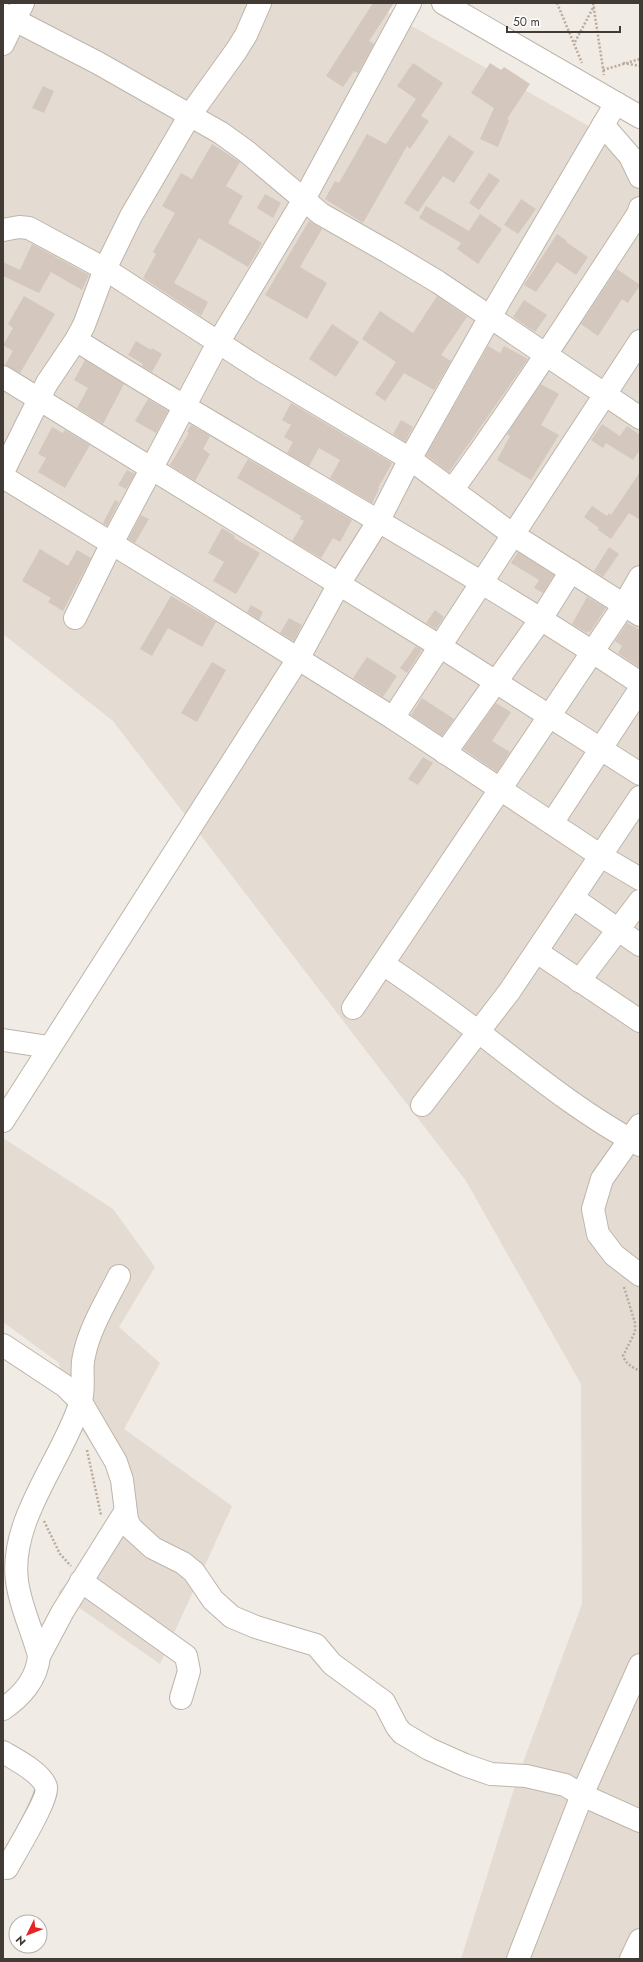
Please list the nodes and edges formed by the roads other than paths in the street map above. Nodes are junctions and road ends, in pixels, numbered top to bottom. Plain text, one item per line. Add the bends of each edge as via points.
1 (260, 3) edge
2 (410, 3) edge
3 (443, 3) edge
4 (14, 12) edge
5 (3, 44) edge
6 (605, 96) junction
7 (190, 115) junction
8 (640, 117) edge
9 (603, 125) junction
10 (640, 177) edge
11 (304, 201) junction
12 (640, 208) edge
13 (3, 230) edge
14 (105, 269) junction
15 (490, 318) junction
16 (76, 340) junction
17 (218, 343) junction
18 (640, 343) edge
19 (545, 355) junction
20 (3, 377) edge
21 (606, 395) junction
22 (39, 399) junction
23 (183, 406) junction
24 (640, 418) edge
25 (410, 459) junction
26 (153, 468) junction
27 (3, 472) edge
28 (3, 477) edge
29 (453, 489) junction
30 (378, 522) junction
31 (512, 534) junction
32 (112, 543) junction
33 (571, 571) junction
34 (640, 577) edge
35 (339, 584) junction
36 (481, 584) junction
37 (632, 610) edge
38 (75, 618) dead end
39 (541, 619) junction
40 (441, 647) junction
41 (593, 652) junction
42 (298, 659) junction
43 (495, 681) junction
44 (640, 683) edge
45 (640, 689) edge
46 (549, 716) junction
47 (393, 718) junction
48 (600, 750) junction
49 (445, 753) junction
50 (640, 774) edge
51 (501, 789) junction
52 (640, 797) edge
53 (552, 823) junction
54 (601, 856) junction
55 (640, 879) edge
56 (573, 898) junction
57 (640, 901) edge
58 (619, 930) junction
59 (640, 945) edge
60 (537, 952) junction
61 (383, 964) junction
62 (579, 981) junction
63 (353, 1008) dead end
64 (640, 1021) edge
65 (478, 1032) junction
66 (3, 1040) edge
67 (49, 1047) junction
68 (422, 1105) dead end
69 (3, 1121) edge
70 (637, 1137) edge
71 (119, 1276) dead end
72 (632, 1280) edge
73 (3, 1344) edge
74 (81, 1402) junction
75 (125, 1512) junction
76 (83, 1578) junction
77 (39, 1656) junction
78 (640, 1666) edge
79 (181, 1698) dead end
80 (3, 1709) edge
81 (3, 1752) edge
82 (582, 1795) junction
83 (640, 1821) edge
84 (8, 1868) dead end
85 (640, 1940) edge
86 (518, 1959) edge
87 (631, 1959) edge

1 - 7 street via 236,51
2 - 11 street
3 - 6 street
4 - 5 street
4 - 7 street via 92,60
6 - 8 street
6 - 9 street
7 - 11 street via 221,132
7 - 14 street via 131,216
9 - 10 street via 630,156
9 - 15 street
11 - 15 street via 338,225 432,278
11 - 17 street
12 - 19 street
13 - 14 street via 29,228
14 - 16 street
14 - 17 street
15 - 19 street
15 - 25 street
16 - 22 street
16 - 23 street
17 - 23 street
17 - 25 street
18 - 21 street
19 - 21 street
19 - 29 street via 498,427
20 - 22 street
21 - 24 street
21 - 31 street
22 - 26 street
22 - 27 street
23 - 26 street
23 - 30 street
25 - 29 street
25 - 30 street
26 - 32 street
26 - 35 street
28 - 32 street
29 - 31 street
30 - 35 street
30 - 36 street
31 - 33 street
31 - 36 street
32 - 38 street
32 - 42 street
33 - 37 street
33 - 39 street
34 - 37 street
35 - 40 street
35 - 42 street
36 - 39 street
36 - 40 street
37 - 41 street
39 - 41 street
39 - 43 street
40 - 43 street
40 - 47 street
41 - 44 street
41 - 46 street
42 - 47 street
42 - 67 street
43 - 46 street
43 - 49 street
45 - 48 street
46 - 48 street
46 - 51 street
47 - 49 street
48 - 50 street
48 - 53 street
49 - 51 street
51 - 53 street
51 - 61 street
52 - 54 street
53 - 54 street
54 - 55 street
54 - 56 street
56 - 58 street
56 - 60 street
57 - 58 street
58 - 59 street
58 - 62 street
60 - 62 street
60 - 65 street
61 - 63 street
61 - 65 street
62 - 64 street
65 - 68 street
65 - 70 street via 557,1092
66 - 67 street
67 - 69 street
70 - 72 street via 602,1179 593,1209 598,1234
71 - 74 street via 86,1345
73 - 74 street via 65,1386
74 - 75 street via 116,1462 122,1480
74 - 77 street via 70,1431 26,1521 20,1544 17,1582
75 - 76 street
75 - 82 street via 126,1520 140,1537 153,1548 183,1563 194,1572 213,1600 232,1617 316,1645 332,1664 384,1702 397,1727 411,1739 479,1771 497,1775 526,1776 559,1783
76 - 77 street
76 - 79 street via 186,1656 189,1671
77 - 80 street via 32,1680 22,1693
78 - 82 street
81 - 84 street via 30,1769 46,1788 39,1810
82 - 83 street
82 - 86 street
85 - 87 street

